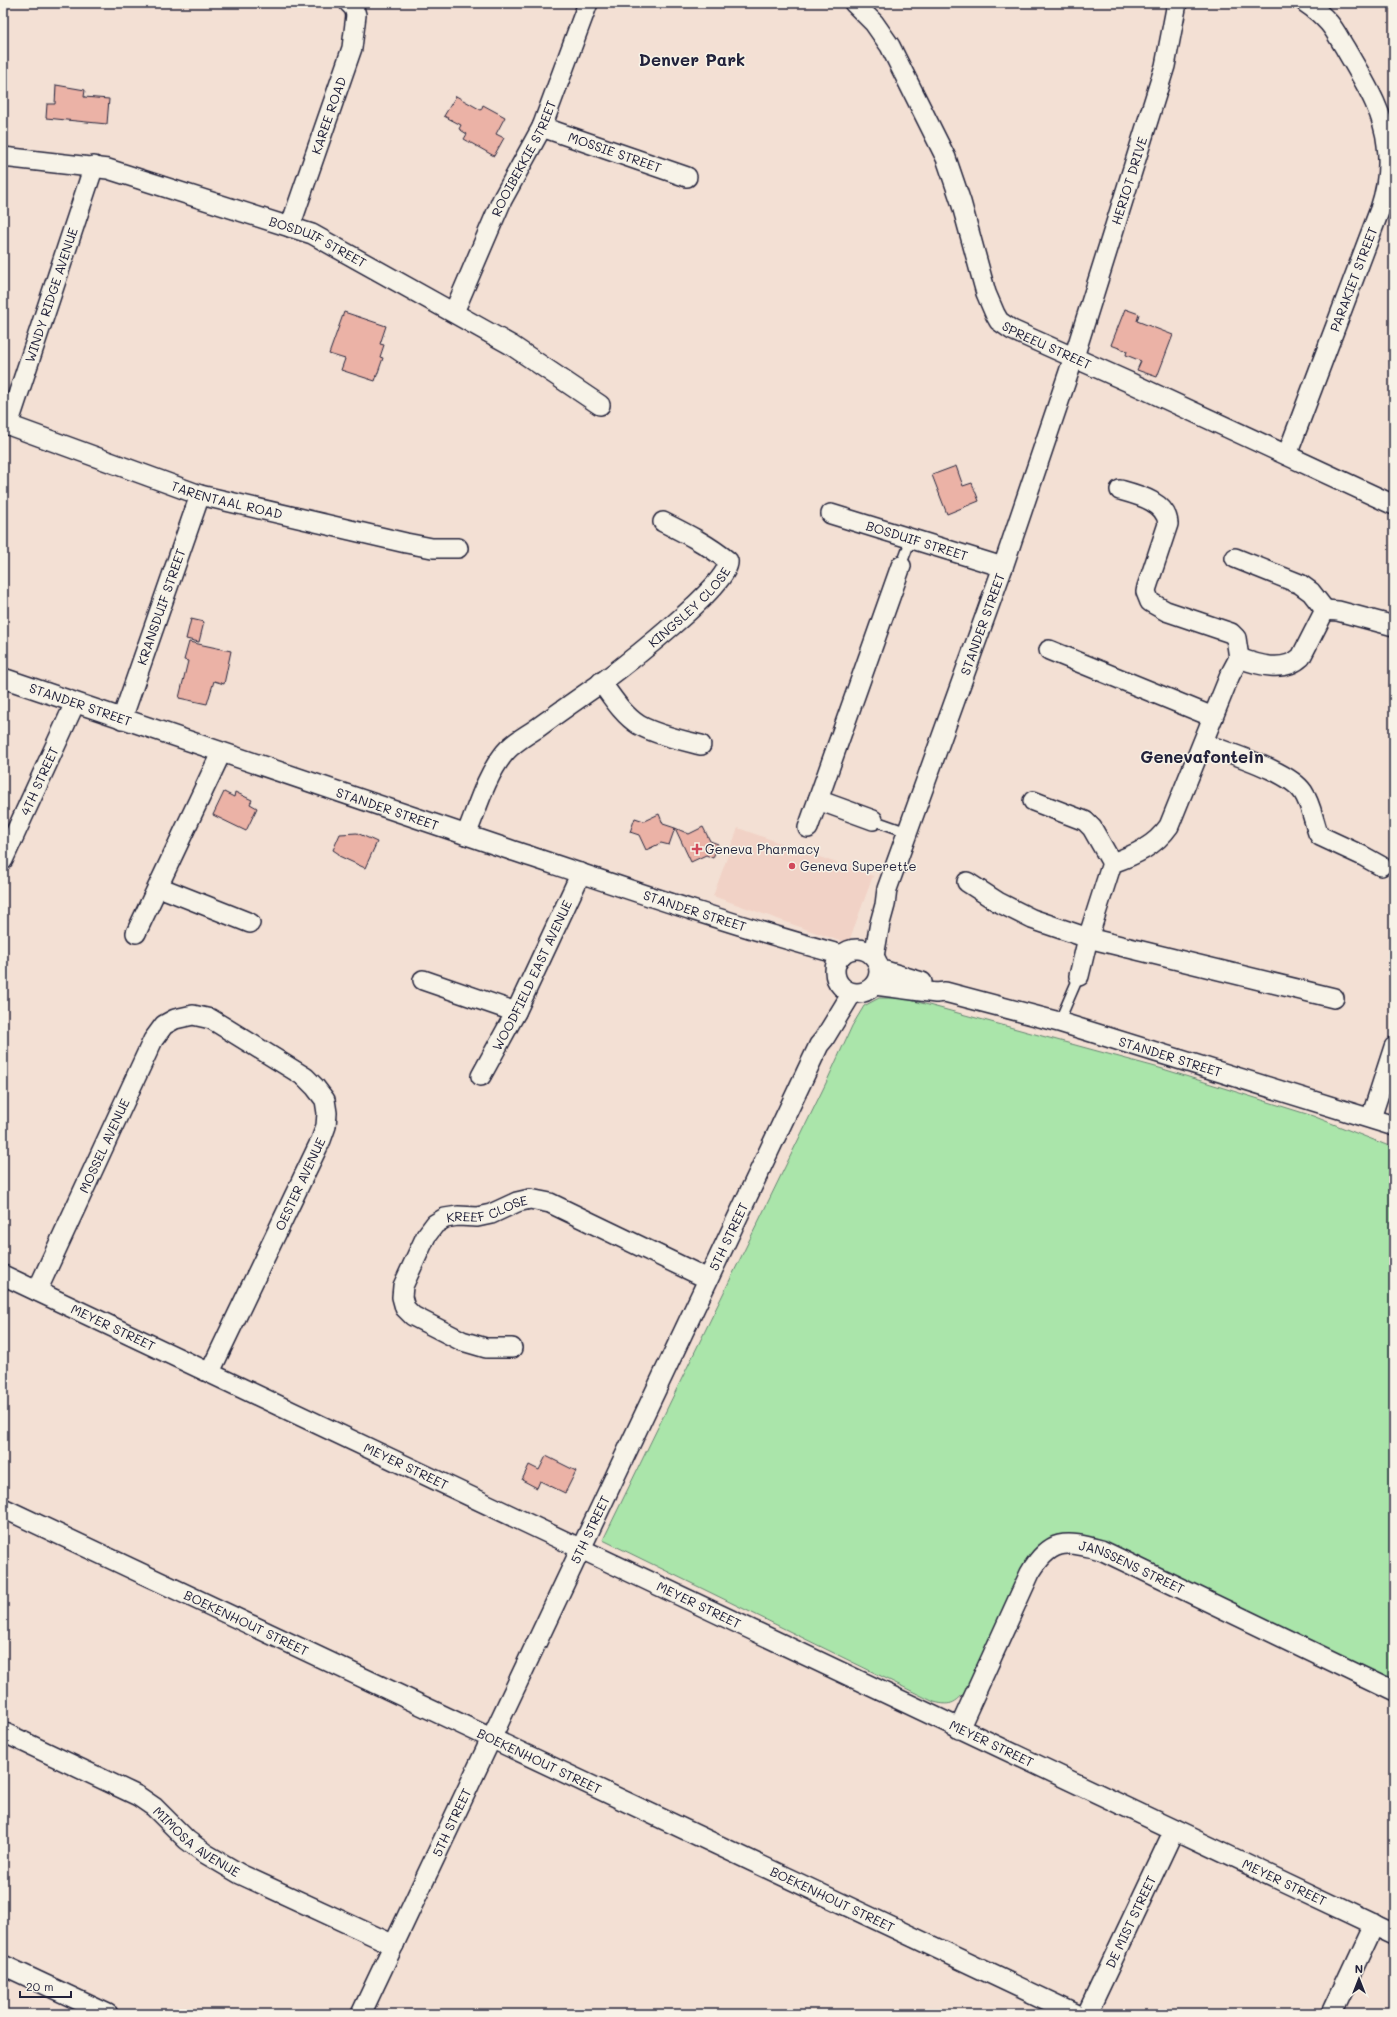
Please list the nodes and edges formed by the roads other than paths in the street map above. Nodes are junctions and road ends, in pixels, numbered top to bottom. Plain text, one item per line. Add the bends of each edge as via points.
1 (349, 3) edge
2 (588, 3) edge
3 (854, 3) edge
4 (1177, 3) edge
5 (1306, 3) edge
6 (542, 127) junction
7 (3, 157) edge
8 (94, 166) junction
9 (686, 177) dead end
10 (290, 227) junction
11 (454, 312) junction
12 (1074, 357) junction
13 (600, 405) dead end
14 (6, 424) edge
15 (1287, 455) junction
16 (1120, 490) dead end
17 (200, 495) junction
18 (1394, 505) edge
19 (831, 514) dead end
20 (663, 522) dead end
21 (910, 538) junction
22 (458, 548) dead end
23 (1235, 558) dead end
24 (901, 566) joint
25 (1003, 567) junction
26 (1325, 610) junction
27 (1394, 626) edge
28 (1049, 650) dead end
29 (1239, 658) junction
30 (3, 678) edge
31 (601, 682) junction
32 (75, 703) junction
33 (1213, 717) junction
34 (122, 719) junction
35 (1204, 744) junction
36 (701, 745) dead end
37 (221, 753) junction
38 (818, 800) junction
39 (1032, 801) dead end
40 (873, 820) joint
41 (808, 828) dead end
42 (907, 832) junction
43 (466, 835) junction
44 (3, 860) edge
45 (1112, 862) junction
46 (1381, 866) dead end
47 (581, 873) junction
48 (967, 882) dead end
49 (159, 887) junction
50 (887, 889) junction
51 (250, 923) dead end
52 (136, 934) dead end
53 (1088, 938) junction
54 (844, 970) junction
55 (876, 970) junction
56 (1079, 976) joint
57 (423, 980) dead end
58 (1334, 998) dead end
59 (516, 1012) junction
60 (186, 1015) joint
61 (1059, 1022) junction
62 (1394, 1047) edge
63 (482, 1076) dead end
64 (1371, 1118) junction
65 (1394, 1126) edge
66 (3, 1275) edge
67 (708, 1279) junction
68 (37, 1291) junction
69 (512, 1348) dead end
70 (210, 1372) junction
71 (3, 1508) edge
72 (580, 1549) junction
73 (1394, 1691) edge
74 (959, 1729) junction
75 (3, 1732) edge
76 (492, 1738) junction
77 (1174, 1830) junction
78 (1374, 1924) junction
79 (1394, 1934) edge
80 (394, 1945) junction
81 (3, 1965) edge
82 (108, 2014) edge
83 (361, 2014) edge
84 (1076, 2014) edge
85 (1087, 2014) edge
86 (1332, 2014) edge

1 - 10 street, KAREE ROAD via 356,15 352,48
2 - 6 street, ROOIBEKKIE STREET
3 - 12 street, SPREEU STREET via 874,23 890,46 946,158 986,293 999,321 1012,330
4 - 12 street, HERIOT DRIVE via 1165,66
5 - 15 street, PARAKIET STREET via 1330,24 1363,79 1385,132 1388,172 1380,209
6 - 9 street, MOSSIE STREET
6 - 11 street, ROOIBEKKIE STREET via 502,200
7 - 8 street, BOSDUIF STREET
8 - 10 street, BOSDUIF STREET
8 - 14 street, WINDY RIDGE AVENUE
10 - 11 street, BOSDUIF STREET via 312,234
11 - 13 street, BOSDUIF STREET via 511,345
12 - 15 street, SPREEU STREET
12 - 25 street, STANDER STREET
14 - 17 street, TARENTAAL ROAD
15 - 18 street, SPREEU STREET
16 - 29 street via 1137,495 1162,508 1167,515 1168,524 1146,587 1150,602 1166,611 1231,633 1236,638
17 - 22 street, TARENTAAL ROAD via 406,543 432,548
17 - 34 street, KRANSDUIF STREET
19 - 21 street, BOSDUIF STREET
20 - 31 street, KINGSLEY CLOSE via 722,556 728,561 728,570 700,601 647,647
21 - 24 lane
21 - 25 street, BOSDUIF STREET
23 - 26 street via 1300,584
24 - 38 street
25 - 42 street, STANDER STREET
26 - 27 street
26 - 29 street via 1296,662 1273,667
28 - 33 street
29 - 33 street
30 - 32 street, STANDER STREET
31 - 36 street via 620,708 638,724 661,734
31 - 43 street, KINGSLEY CLOSE via 503,754
32 - 34 street, STANDER STREET
32 - 44 street, 4TH STREET
33 - 35 street
34 - 37 street, STANDER STREET
35 - 45 street via 1165,832 1141,851
35 - 46 street via 1270,769 1292,781 1307,798 1320,836
37 - 43 street, STANDER STREET
37 - 49 street
38 - 40 street
38 - 41 street
39 - 45 street via 1085,821
40 - 42 lane
42 - 50 street, STANDER STREET
43 - 47 street, STANDER STREET
45 - 53 street
47 - 54 street, STANDER STREET via 773,936
47 - 59 street, WOODFIELD EAST AVENUE
48 - 53 street via 998,902 1032,919
49 - 51 street
49 - 52 street
50 - 54 street, STANDER STREET
50 - 55 street, STANDER STREET via 880,922
53 - 56 street
53 - 58 street
54 - 55 street via 862,950
54 - 55 street via 861,994 868,991
54 - 67 street, 5TH STREET via 819,1037 819,1045
55 - 61 street, STANDER STREET via 912,978 944,992
56 - 61 lane
57 - 59 street
59 - 63 street, WOODFIELD EAST AVENUE
60 - 68 street, MOSSEL AVENUE via 164,1025 153,1040
60 - 70 street, OESTER AVENUE via 211,1018 305,1077 326,1100 327,1113 321,1140
61 - 64 street, STANDER STREET
62 - 64 street
64 - 65 street, STANDER STREET
66 - 68 street, MEYER STREET
67 - 69 street, KREEF CLOSE via 550,1203 530,1199 491,1214 445,1218 435,1224 426,1236 403,1286 402,1297 406,1308 413,1316 462,1341 486,1348
67 - 72 street, 5TH STREET
68 - 70 street, MEYER STREET
70 - 72 street, MEYER STREET
71 - 76 street, BOEKENHOUT STREET
72 - 74 street, MEYER STREET
72 - 76 street, 5TH STREET
73 - 74 street, JANSSENS STREET via 1100,1550 1079,1544 1061,1544 1039,1557 1030,1573
74 - 77 street, MEYER STREET
75 - 80 street, MIMOSA AVENUE via 138,1796 154,1807 187,1840 240,1874
76 - 80 street, 5TH STREET
76 - 84 street, BOEKENHOUT STREET
77 - 78 street, MEYER STREET
77 - 85 street, DE MIST STREET
78 - 79 street, MEYER STREET
78 - 86 street
80 - 83 street, 5TH STREET
81 - 82 street

